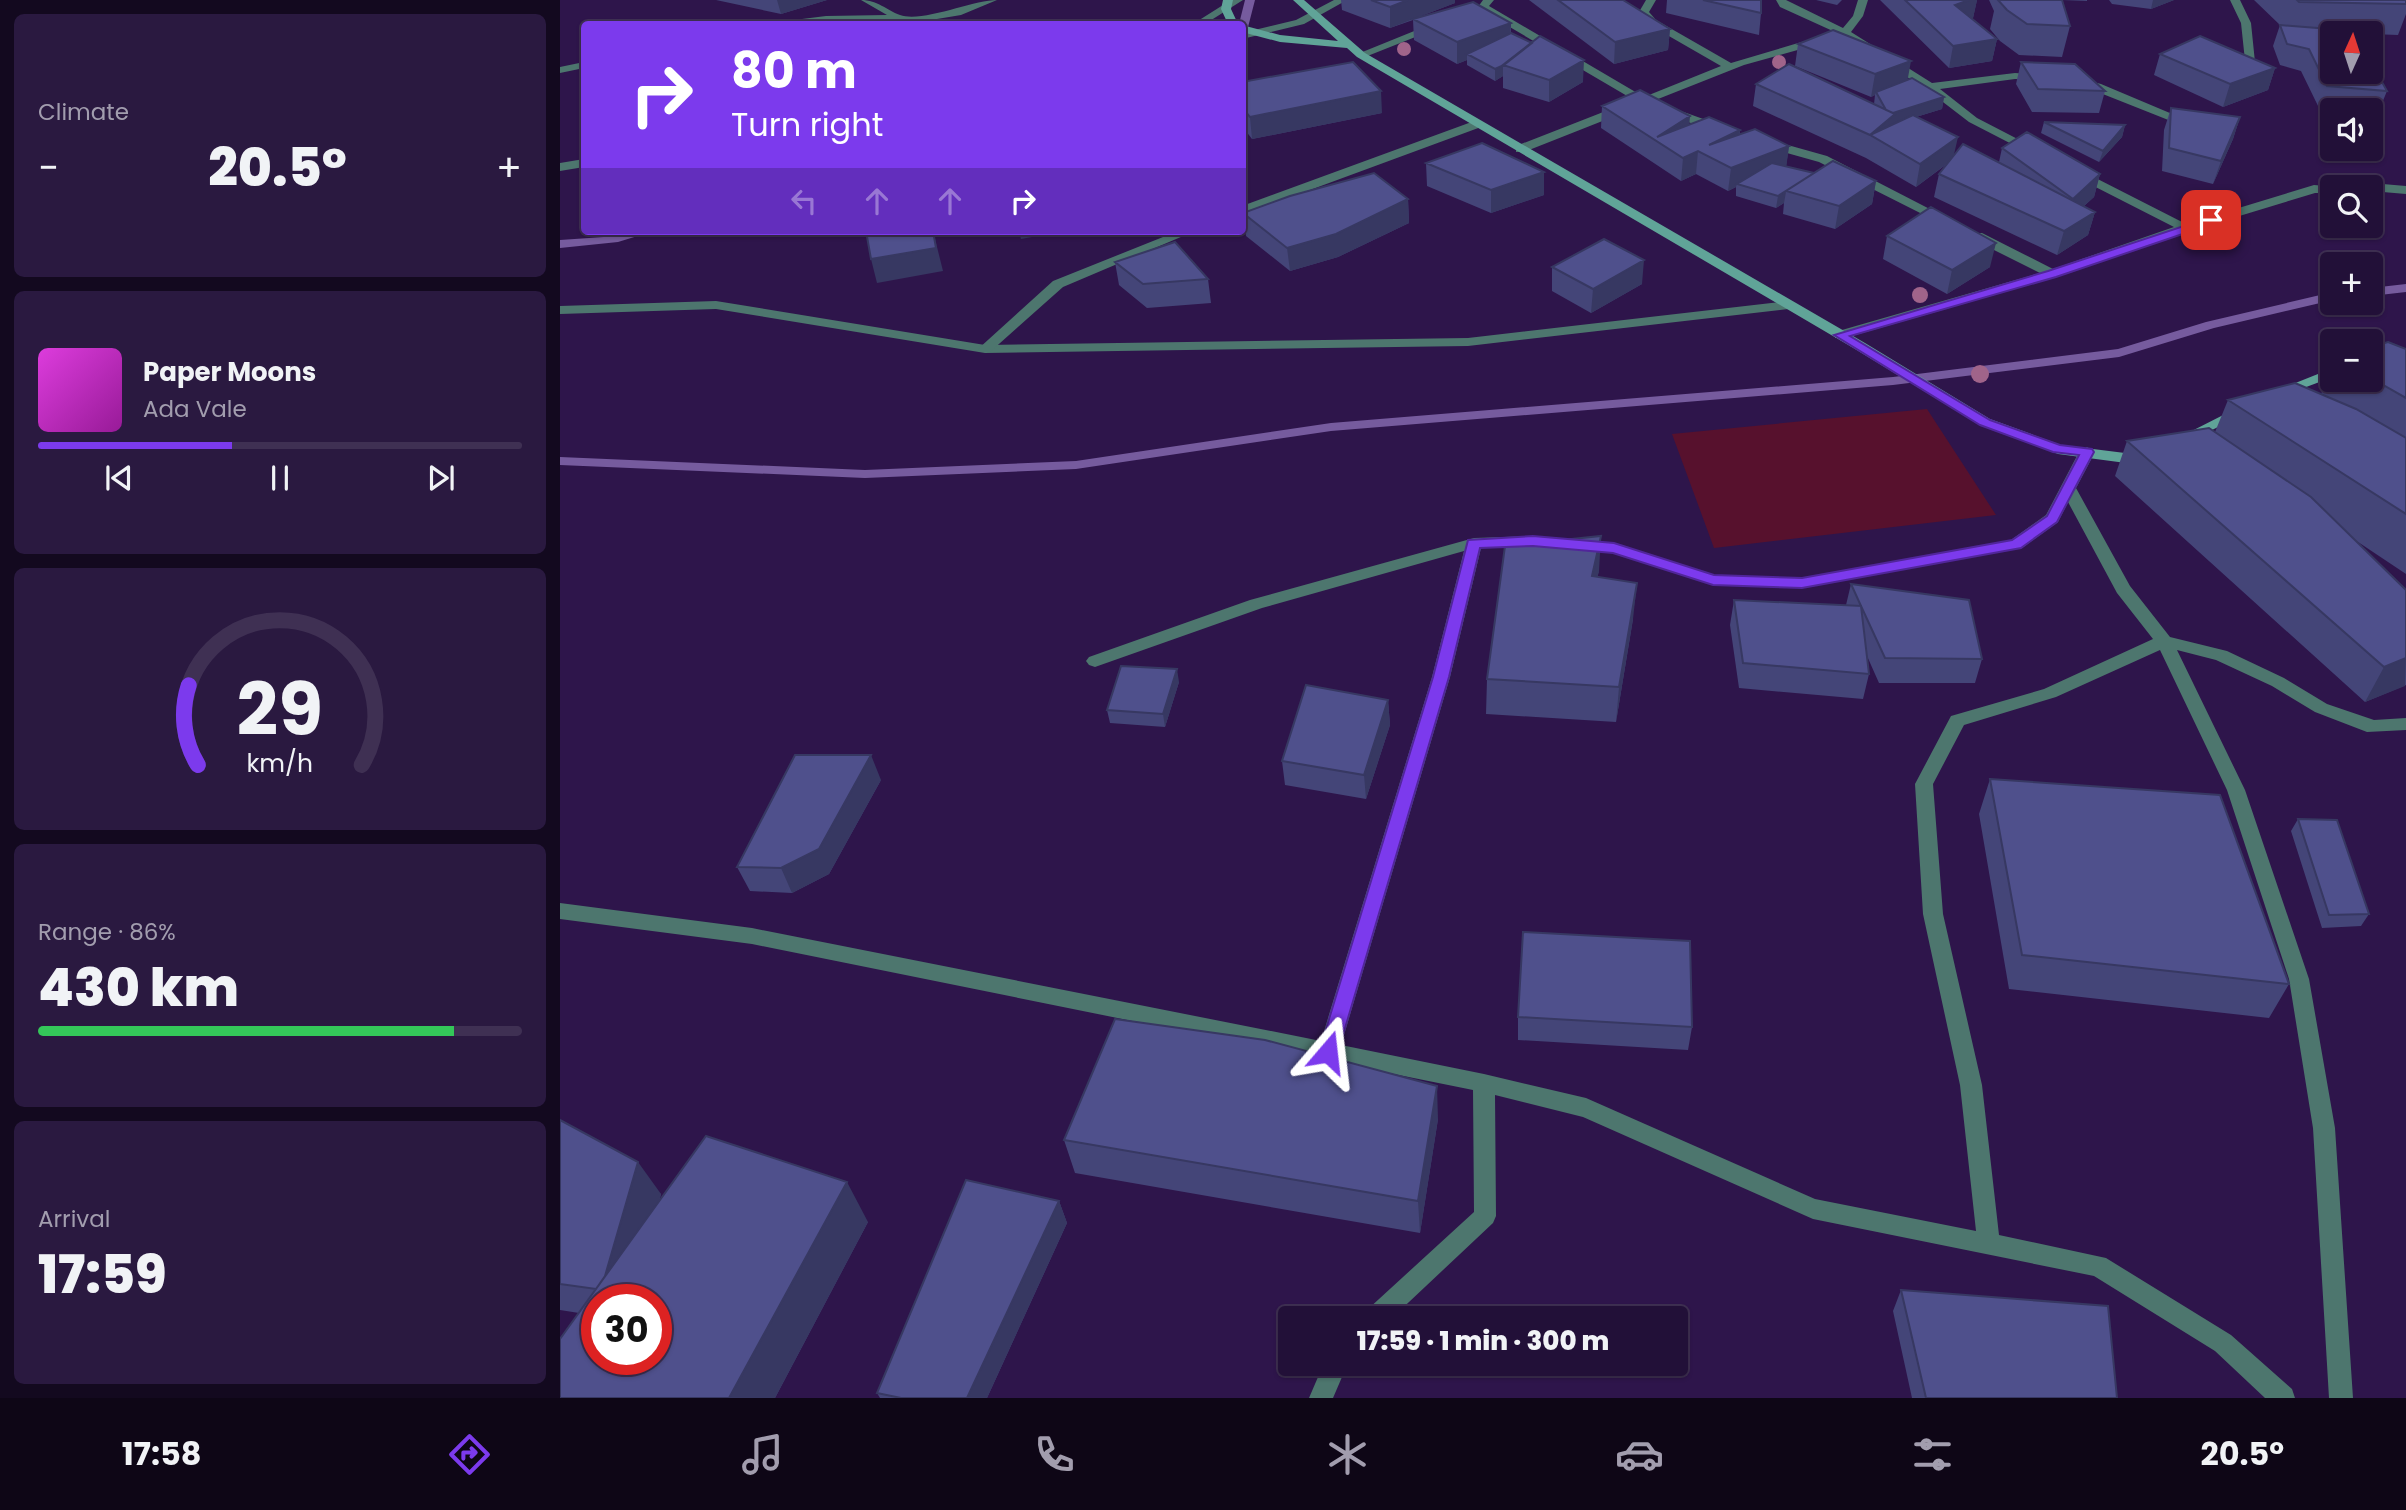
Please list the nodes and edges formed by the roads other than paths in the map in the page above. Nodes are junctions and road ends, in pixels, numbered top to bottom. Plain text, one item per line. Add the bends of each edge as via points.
1 (866, 0) edge
2 (992, 0) edge
3 (1238, 0) edge
4 (1298, 0) edge
5 (1342, 0) edge
6 (1651, 0) edge
7 (1781, 0) edge
8 (1863, 0) edge
9 (2235, 0) edge
10 (1486, 3) edge
11 (1226, 5) edge
12 (1471, 12) edge
13 (1316, 14) junction
14 (899, 18) junction
15 (810, 21) edge
16 (906, 21) edge
17 (1202, 21) edge
18 (1446, 21) edge
19 (1845, 33) junction
20 (1248, 35) edge
21 (1347, 45) junction
22 (1361, 55) junction
23 (581, 66) edge
24 (1730, 67) junction
25 (560, 70) edge
26 (2252, 70) edge
27 (1930, 87) junction
28 (1643, 101) junction
29 (1477, 124) junction
30 (2203, 130) edge
31 (1520, 149) junction
32 (2048, 158) edge
33 (581, 164) edge
34 (2060, 164) edge
35 (560, 167) edge
36 (2383, 188) edge
37 (2320, 189) edge
38 (2406, 190) edge
39 (1246, 210) edge
40 (2185, 228) junction
41 (1179, 235) edge
42 (2052, 274) junction
43 (1788, 305) junction
44 (560, 310) edge
45 (1840, 335) junction
46 (985, 349) junction
47 (2320, 377) edge
48 (2261, 401) junction
49 (2295, 408) edge
50 (2087, 452) junction
51 (2068, 488) junction
52 (1474, 543) junction
53 (2164, 641) junction
54 (1096, 661) dead end
55 (2406, 724) edge
56 (560, 911) edge
57 (1328, 1052) junction
58 (1485, 1083) junction
59 (1989, 1244) junction
60 (1388, 1306) edge
61 (1330, 1376) edge
62 (1321, 1398) edge
63 (2283, 1398) edge
64 (2341, 1398) edge

1 - 14 street
2 - 14 street via 944,15
3 - 11 street
4 - 13 street
5 - 13 street
6 - 24 street via 1644,12 1652,22
7 - 19 street
8 - 19 street
9 - 26 street via 2246,23
10 - 12 street
10 - 28 street
11 - 17 street
13 - 20 street
13 - 21 street
14 - 15 street via 849,16
14 - 16 street
18 - 22 street
19 - 24 street
19 - 27 street
20 - 21 street
21 - 22 street
22 - 29 street
23 - 25 street
24 - 28 street
27 - 30 street via 2015,76 2056,77 2097,86
27 - 32 street via 1973,120
28 - 31 street
28 - 42 street via 1696,123 1823,159
29 - 31 street
29 - 39 street
31 - 43 street
33 - 35 street
34 - 40 street
36 - 38 street
37 - 40 street
40 - 42 street
41 - 46 street via 1058,284
42 - 45 street
43 - 45 street
43 - 46 street via 1468,342
44 - 46 street via 716,306
45 - 50 street via 1985,422 2058,449
47 - 48 street
48 - 49 street
48 - 50 street via 2171,446 2126,458
50 - 51 street
51 - 52 street via 2052,518 2016,544 1802,583 1713,580 1614,548 1533,541
51 - 53 street via 2123,589
52 - 54 street via 1256,604
52 - 57 street via 1441,677
53 - 55 street via 2221,655 2321,708 2373,727
53 - 59 street via 2050,693 1957,721 1924,784 1933,914 1970,1085
53 - 64 street via 2236,790 2299,979 2324,1128
56 - 57 street via 752,936
57 - 58 street
58 - 59 street via 1586,1108 1813,1209
58 - 60 street via 1485,1216
59 - 63 street via 2098,1266 2223,1343
61 - 62 street

